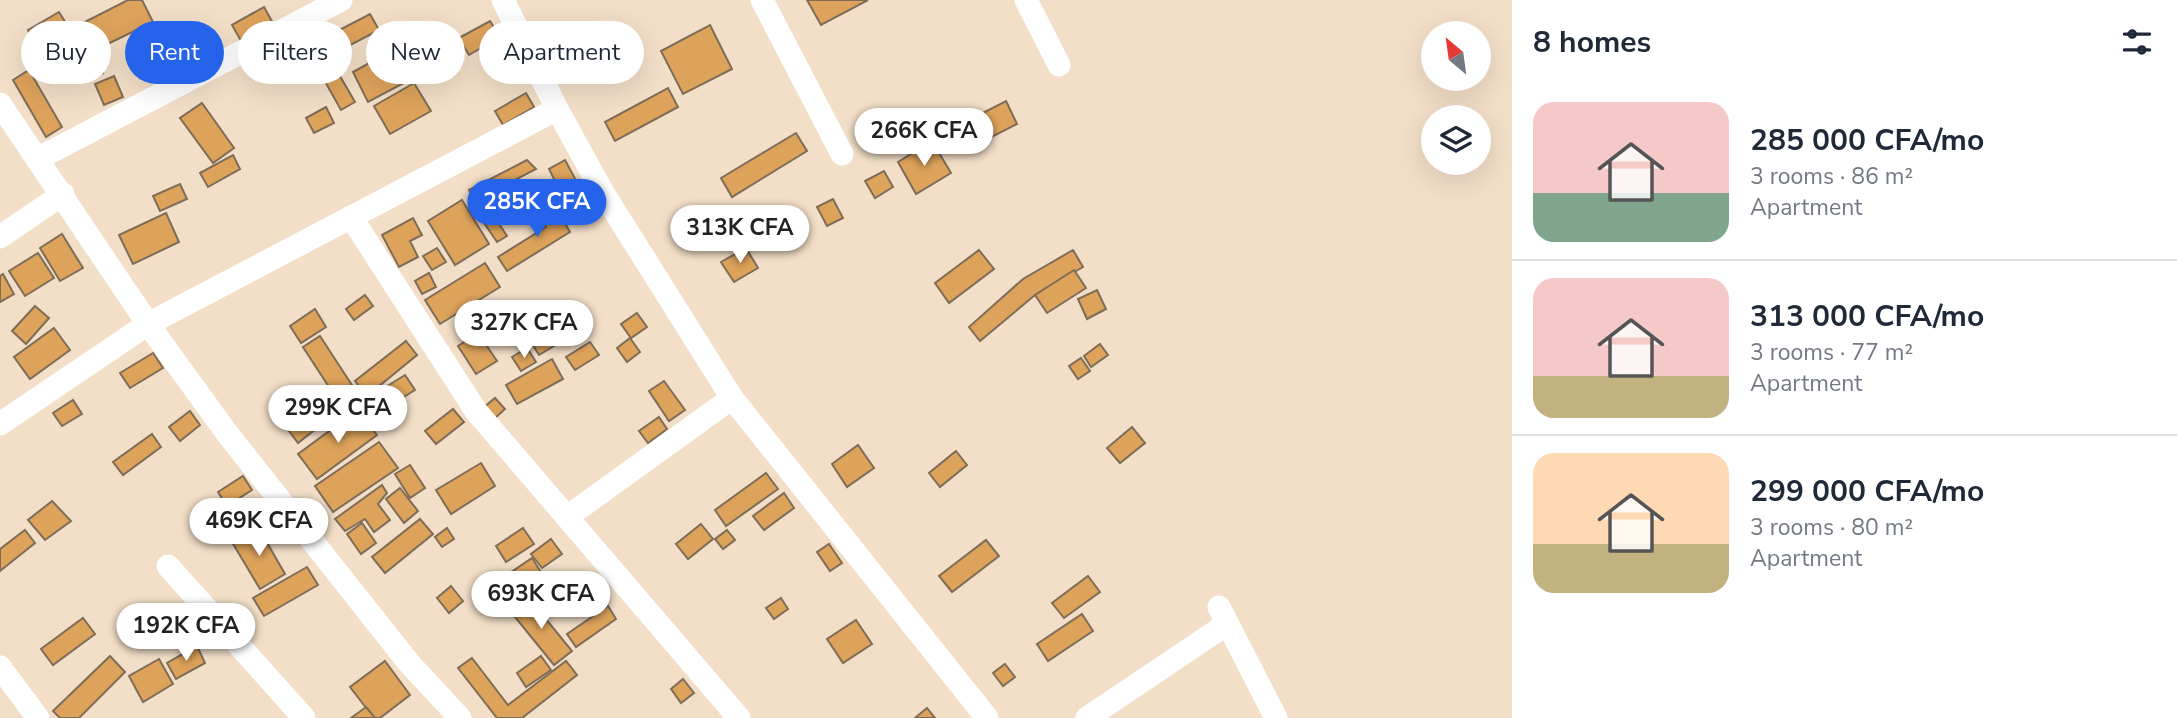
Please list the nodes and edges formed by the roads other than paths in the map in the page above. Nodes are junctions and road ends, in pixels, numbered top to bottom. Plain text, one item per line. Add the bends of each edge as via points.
1 (341, 0) edge
2 (503, 0) edge
3 (762, 0) edge
4 (1026, 0) edge
5 (1059, 65) dead end
6 (0, 104) edge
7 (557, 109) junction
8 (842, 154) dead end
9 (38, 158) junction
10 (63, 194) junction
11 (351, 217) junction
12 (0, 237) edge
13 (148, 324) junction
14 (732, 398) junction
15 (0, 424) edge
16 (567, 517) junction
17 (168, 566) dead end
18 (0, 667) edge
19 (38, 718) edge
20 (304, 718) edge
21 (460, 718) edge
22 (739, 718) edge
23 (987, 718) edge
24 (1087, 718) edge
25 (1276, 718) edge

1 - 9 street
2 - 7 street
3 - 8 street
4 - 5 street
6 - 9 street
7 - 11 street
7 - 14 street via 609,202
9 - 10 street
10 - 12 street
10 - 13 street
11 - 13 street
11 - 16 street via 476,411
13 - 15 street
13 - 21 street via 226,432 384,632
14 - 16 street
14 - 23 street
16 - 22 street
17 - 20 street
18 - 19 street
24 - 25 street via 1223,616

